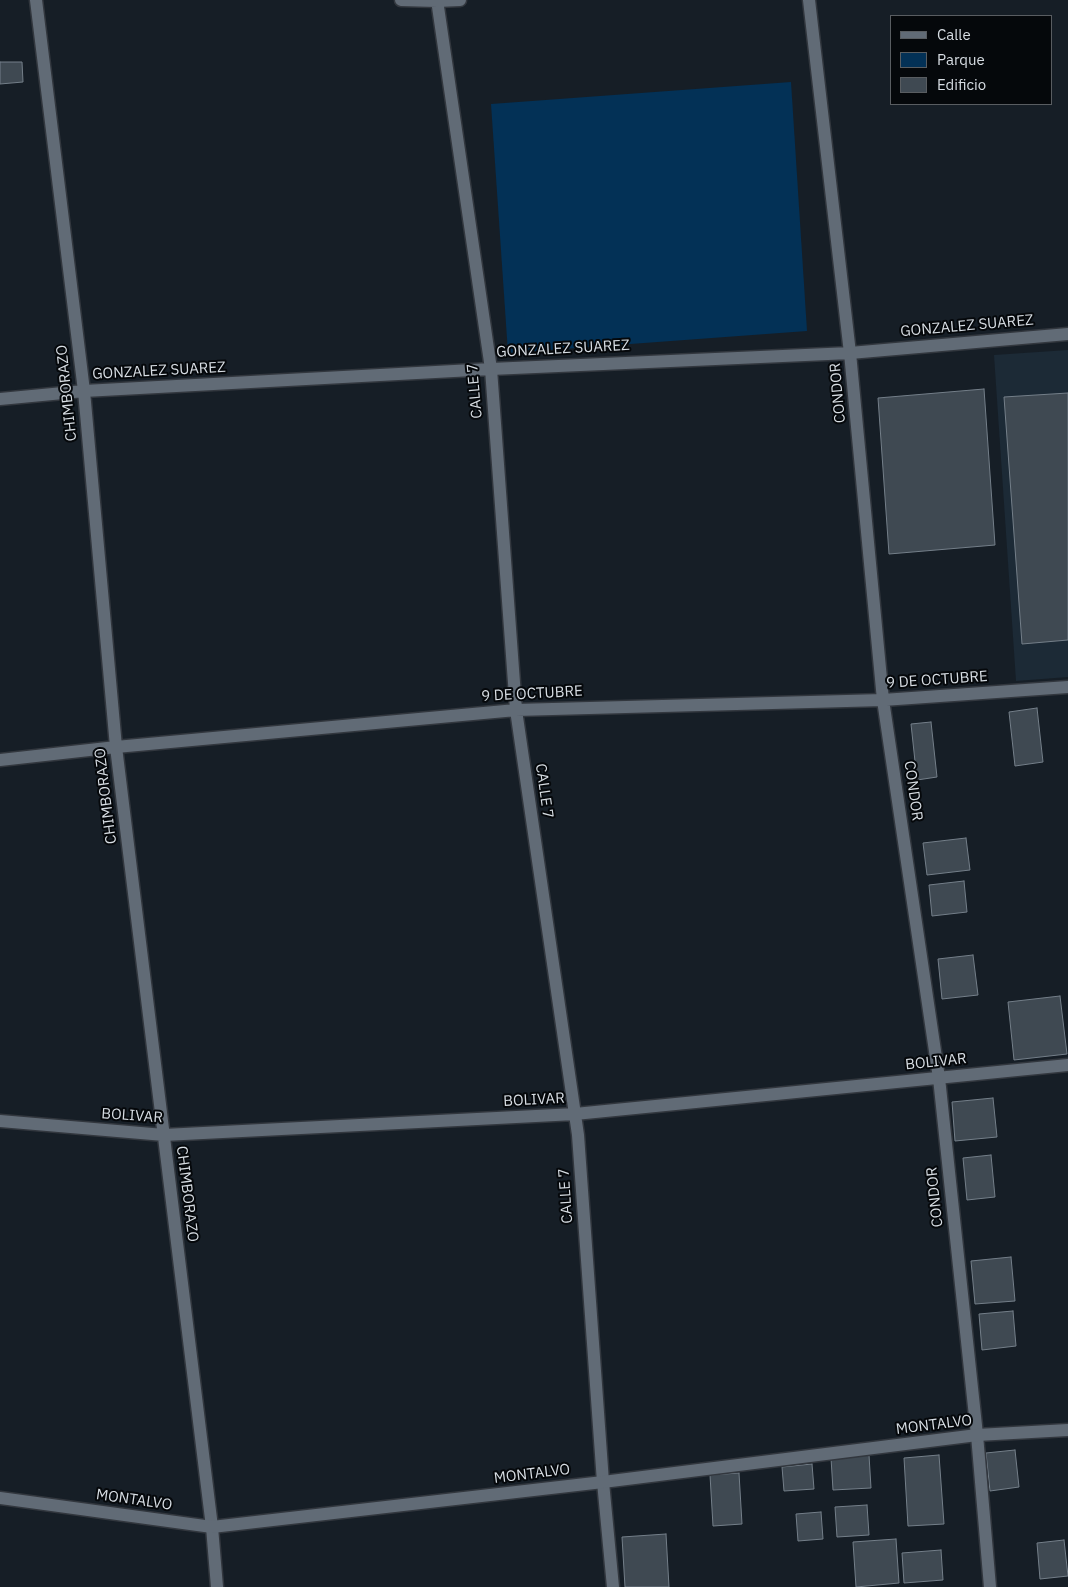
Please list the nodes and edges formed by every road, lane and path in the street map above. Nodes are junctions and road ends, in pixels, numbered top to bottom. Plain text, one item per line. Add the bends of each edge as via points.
1 (36, 0) edge
2 (401, 0) edge
3 (460, 0) edge
4 (809, 0) edge
5 (437, 1) edge
6 (1068, 334) edge
7 (850, 353) junction
8 (490, 369) junction
9 (84, 392) junction
10 (0, 398) edge
11 (1068, 687) edge
12 (883, 700) junction
13 (516, 710) junction
14 (116, 747) junction
15 (0, 760) edge
16 (1068, 1064) edge
17 (939, 1078) junction
18 (575, 1114) junction
19 (0, 1121) edge
20 (164, 1135) junction
21 (1068, 1430) edge
22 (977, 1435) junction
23 (603, 1482) junction
24 (0, 1498) edge
25 (212, 1527) junction
26 (217, 1587) edge
27 (613, 1587) edge
28 (990, 1587) edge

1 - 9 street, CHIMBORAZO
2 - 5 street
3 - 5 street
4 - 7 street, CONDOR
5 - 8 street, CALLE 7
6 - 7 street, GONZALEZ SUAREZ
7 - 8 street, GONZALEZ SUAREZ
7 - 12 street, CONDOR
8 - 9 street, GONZALEZ SUAREZ
8 - 13 street, CALLE 7
9 - 10 street, GONZALEZ SUAREZ
9 - 14 street, CHIMBORAZO
11 - 12 street, 9 DE OCTUBRE
12 - 13 street, 9 DE OCTUBRE
12 - 17 street, CONDOR
13 - 14 street, 9 DE OCTUBRE
13 - 18 street, CALLE 7
14 - 15 street, 9 DE OCTUBRE
14 - 20 street, CHIMBORAZO
16 - 17 street, BOLIVAR
17 - 18 street, BOLIVAR
17 - 22 street, CONDOR
18 - 20 street, BOLIVAR
18 - 23 street, CALLE 7
19 - 20 street, BOLIVAR
20 - 25 street, CHIMBORAZO
21 - 22 street, MONTALVO
22 - 23 street, MONTALVO
22 - 28 street, CONDOR
23 - 25 street, MONTALVO
23 - 27 street, CALLE 7
24 - 25 street, MONTALVO
25 - 26 street, CHIMBORAZO

